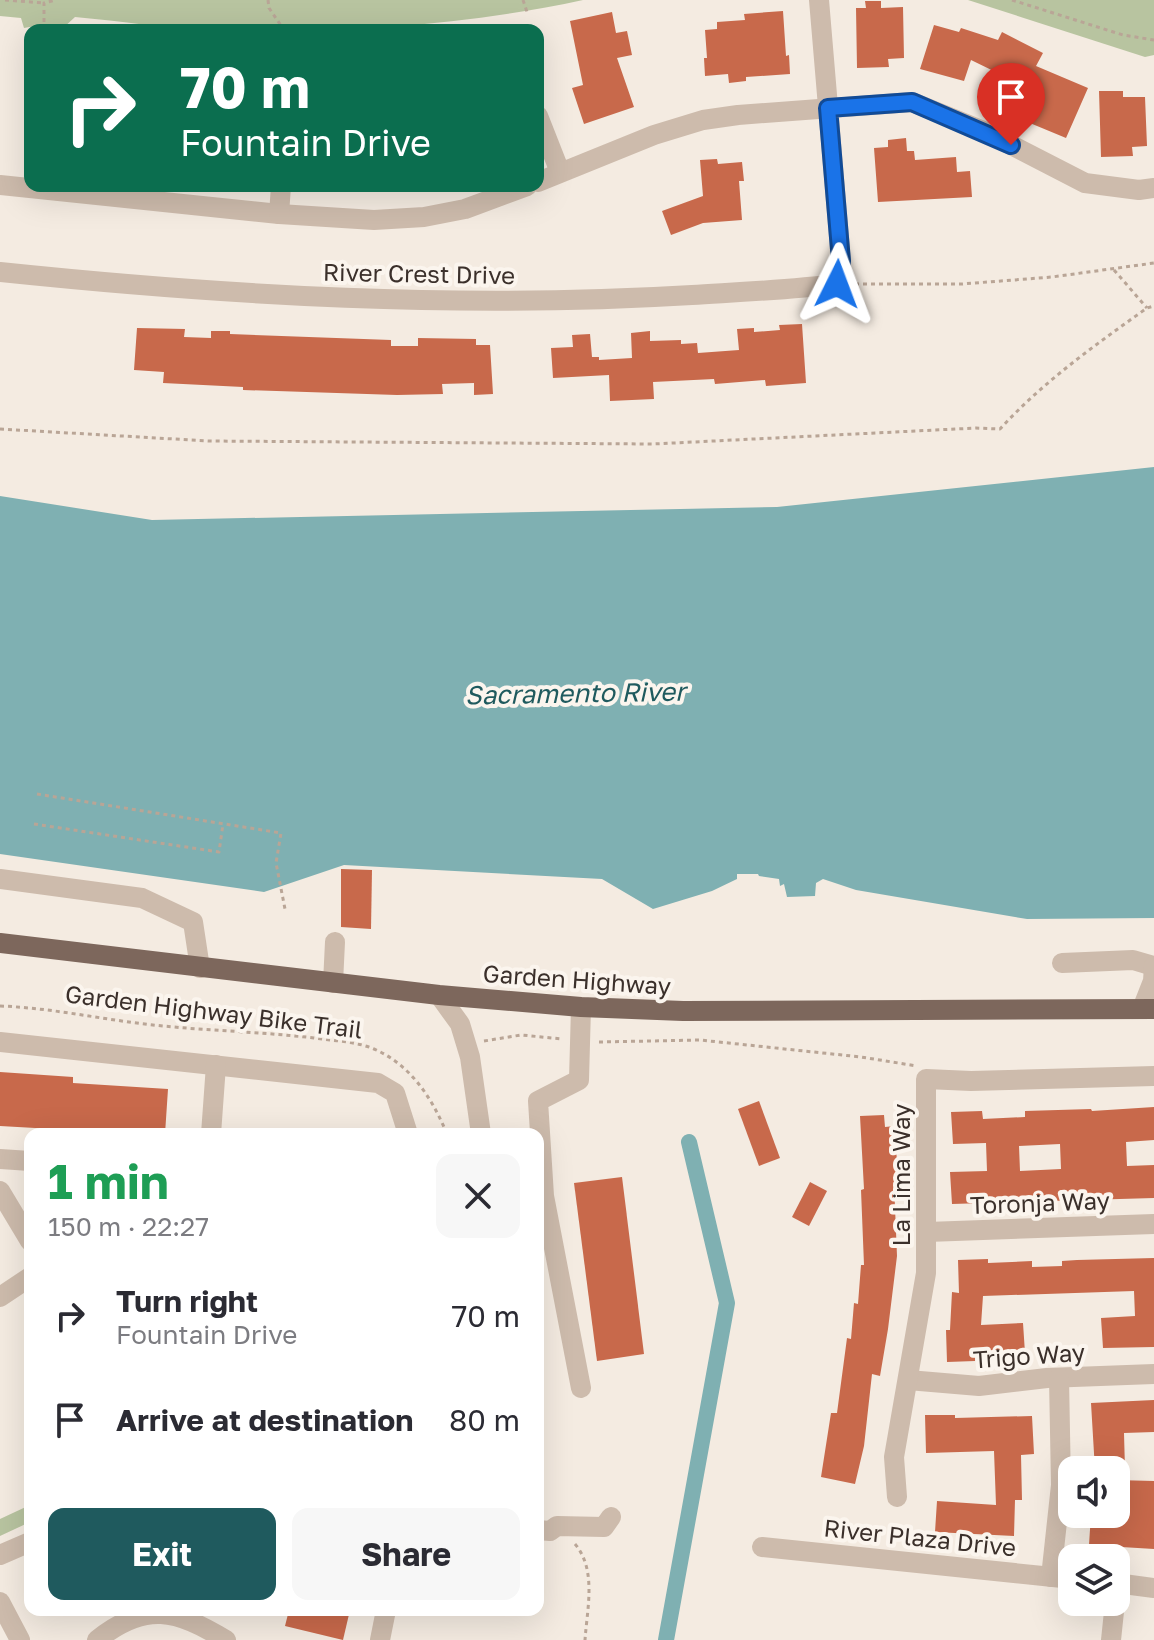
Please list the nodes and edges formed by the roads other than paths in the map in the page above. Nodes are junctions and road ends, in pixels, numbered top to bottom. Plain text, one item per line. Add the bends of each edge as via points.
1 (819, 0) edge
2 (828, 108) junction
3 (544, 131) edge
4 (560, 172) junction
5 (544, 179) edge
6 (0, 185) edge
7 (24, 186) edge
8 (1154, 188) edge
9 (83, 192) edge
10 (281, 192) edge
11 (511, 192) edge
12 (279, 214) junction
13 (0, 272) edge
14 (0, 879) edge
15 (335, 942) dead end
16 (0, 943) edge
17 (1062, 963) dead end
18 (1154, 966) edge
19 (200, 968) junction
20 (333, 983) junction
21 (439, 995) junction
22 (581, 1007) junction
23 (1148, 1009) edge
24 (0, 1042) edge
25 (216, 1065) junction
26 (1154, 1076) edge
27 (211, 1128) edge
28 (406, 1128) edge
29 (480, 1128) edge
30 (540, 1128) edge
31 (0, 1159) edge
32 (24, 1161) edge
33 (0, 1191) edge
34 (544, 1196) edge
35 (1154, 1224) edge
36 (24, 1231) edge
37 (927, 1232) junction
38 (24, 1281) edge
39 (0, 1297) edge
40 (1154, 1374) edge
41 (1059, 1378) junction
42 (908, 1380) junction
43 (581, 1388) dead end
44 (897, 1497) dead end
45 (611, 1517) dead end
46 (544, 1531) edge
47 (1062, 1544) edge
48 (24, 1545) edge
49 (762, 1547) dead end
50 (0, 1555) edge
51 (1058, 1578) edge
52 (1154, 1588) edge
53 (1130, 1589) edge
54 (0, 1602) edge
55 (148, 1616) edge
56 (178, 1616) edge
57 (385, 1616) edge
58 (1113, 1616) edge
59 (20, 1640) edge
60 (97, 1640) edge
61 (226, 1640) edge
62 (380, 1640) edge
63 (1111, 1640) edge

1 - 2 street
2 - 4 street via 703,120
2 - 8 street via 912,102 986,132 1085,183
2 - 13 street, River Crest Drive via 841,261 837,284 643,298 408,301
3 - 4 street
4 - 5 street
6 - 7 street
9 - 12 street
10 - 12 street
11 - 12 street via 424,217 374,220
14 - 19 street via 142,898 193,922
15 - 20 street
16 - 19 main road, Garden Highway
17 - 18 street via 1133,960
18 - 23 street
19 - 20 main road, Garden Highway
20 - 21 main road, Garden Highway
21 - 22 main road, Garden Highway
21 - 29 street via 460,1024
22 - 23 main road, Garden Highway
22 - 30 street via 579,1080 538,1101
24 - 25 street
25 - 27 street
25 - 28 street via 378,1083 395,1093
26 - 37 street, La Lima Way via 926,1079
31 - 32 street
33 - 36 street
34 - 43 street
35 - 37 street, Toronja Way
37 - 42 street, La Lima Way
38 - 39 street
40 - 41 street, Trigo Way
41 - 42 street, Trigo Way via 979,1386
41 - 47 street
42 - 44 street, La Lima Way via 894,1457
45 - 46 street via 604,1527 557,1526
48 - 50 street
49 - 51 street, River Plaza Drive
52 - 53 street
54 - 59 street
55 - 60 street via 126,1621
56 - 61 street
57 - 62 street
58 - 63 street

